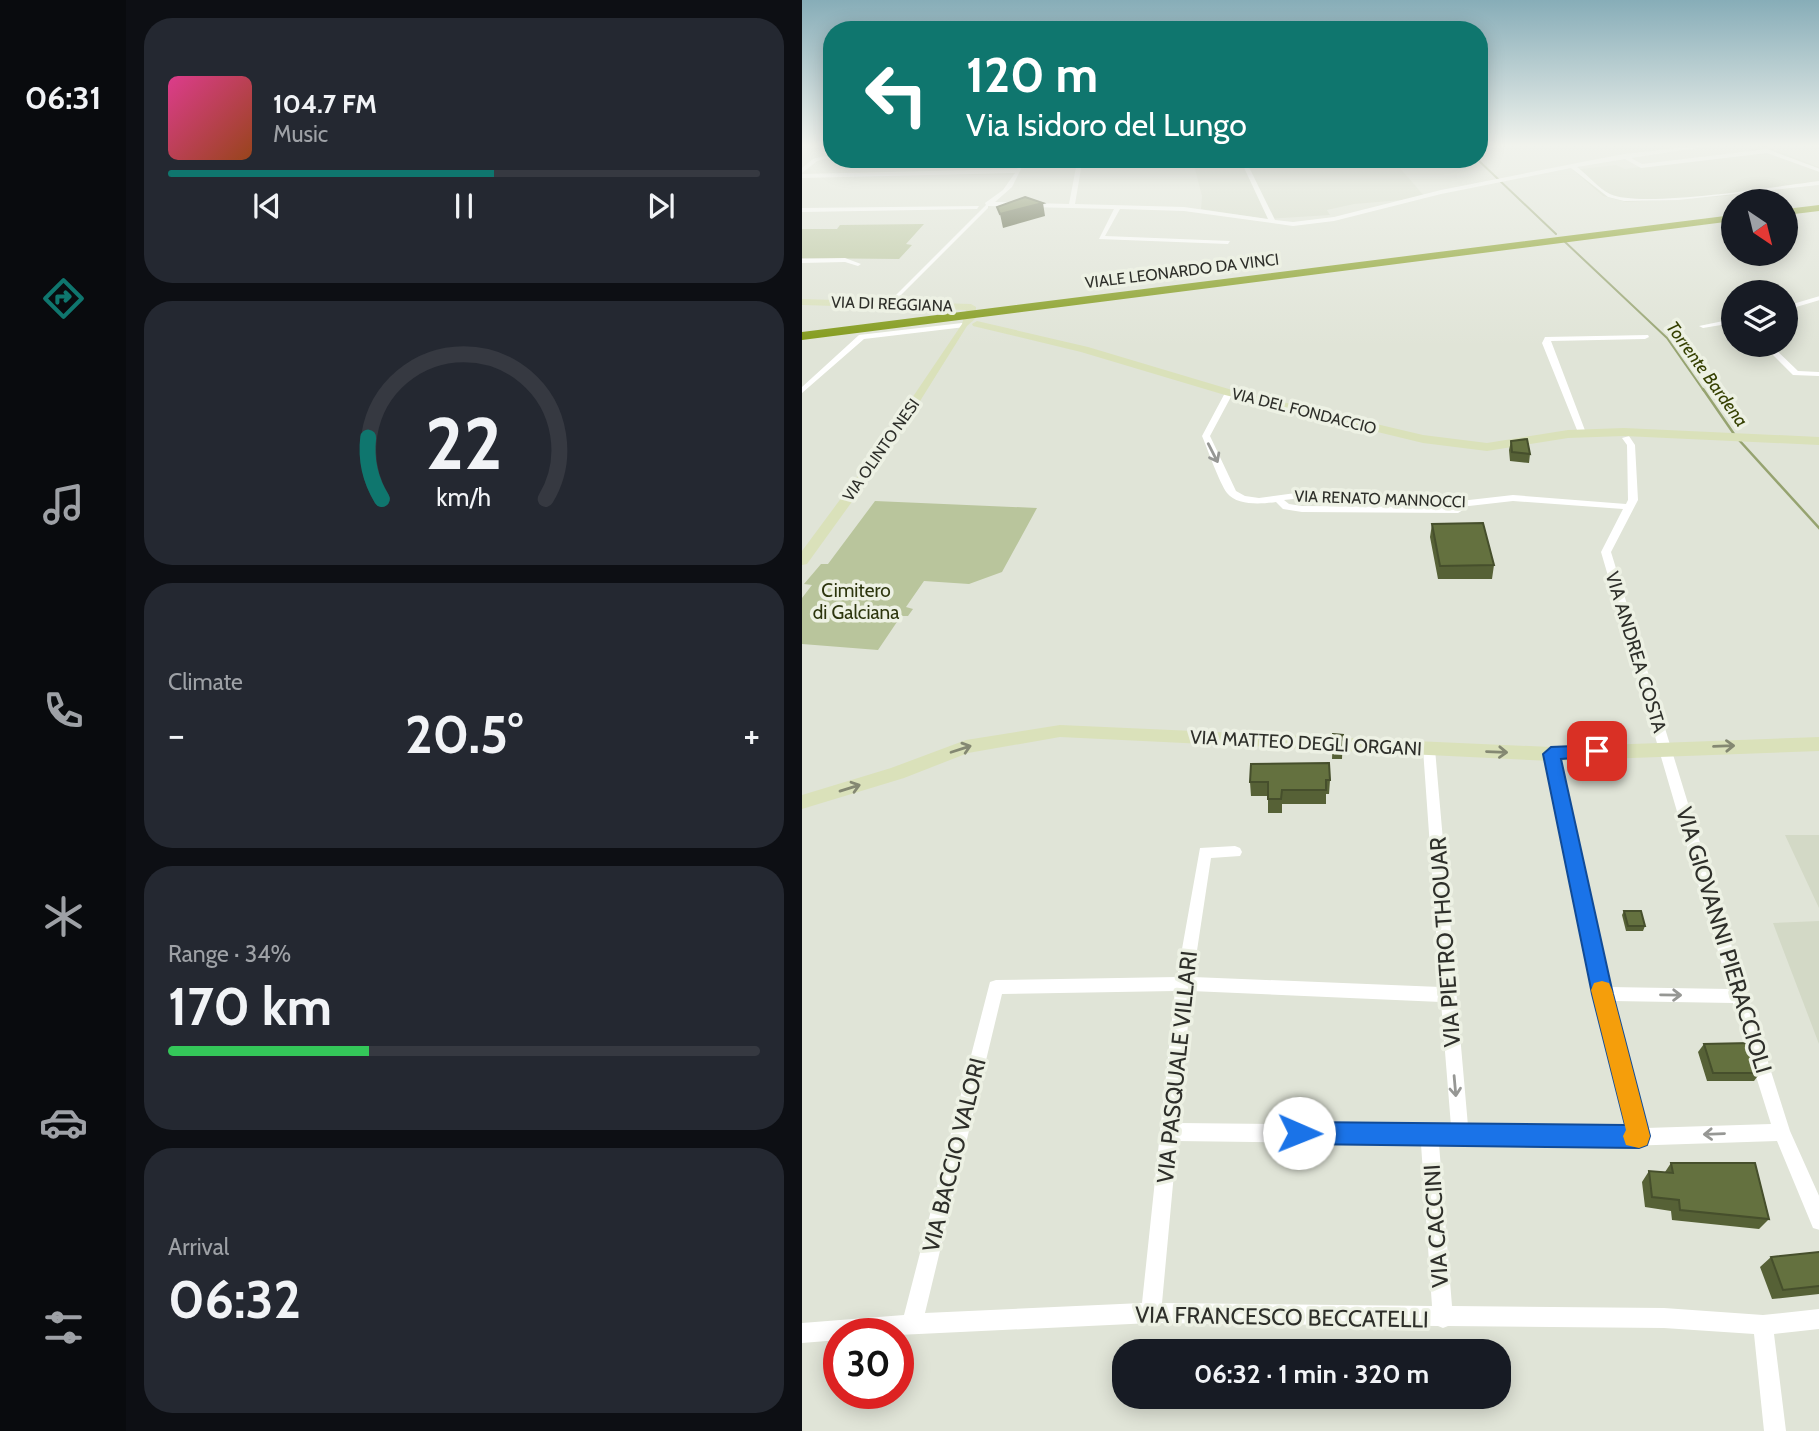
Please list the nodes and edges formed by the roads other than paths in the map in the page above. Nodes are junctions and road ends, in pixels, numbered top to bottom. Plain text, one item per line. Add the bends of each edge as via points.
1 (977, 213) edge
2 (1115, 213) edge
3 (1213, 213) edge
4 (1268, 213) edge
5 (1361, 213) edge
6 (1721, 218) edge
7 (1273, 222) junction
8 (1228, 242) dead end
9 (802, 261) edge
10 (858, 264) dead end
11 (1819, 299) edge
12 (802, 302) edge
13 (890, 304) junction
14 (1798, 305) edge
15 (969, 322) junction
16 (1721, 323) edge
17 (1703, 326) dead end
18 (802, 334) edge
19 (1644, 337) dead end
20 (1779, 357) edge
21 (1819, 374) edge
22 (802, 391) edge
23 (1229, 393) junction
24 (1582, 433) junction
25 (1625, 436) junction
26 (1819, 441) edge
27 (1588, 502) junction
28 (1629, 507) junction
29 (1621, 522) junction
30 (802, 561) edge
31 (1819, 744) edge
32 (1665, 748) junction
33 (1428, 749) junction
34 (1551, 754) junction
35 (802, 802) edge
36 (1235, 852) dead end
37 (1184, 984) junction
38 (1602, 994) junction
39 (1448, 995) junction
40 (1739, 996) junction
41 (1168, 1132) junction
42 (1782, 1132) junction
43 (1429, 1134) junction
44 (1459, 1134) junction
45 (1639, 1136) junction
46 (1819, 1222) edge
47 (1151, 1314) junction
48 (913, 1318) edge
49 (1442, 1318) junction
50 (1819, 1319) edge
51 (914, 1324) edge
52 (1763, 1325) junction
53 (823, 1331) edge
54 (802, 1333) edge
55 (1775, 1431) edge

1 - 13 street
2 - 8 street via 1101,238
3 - 7 street
4 - 7 street
5 - 7 street via 1293,224
6 - 15 highway, VIALE LEONARDO DA VINCI
9 - 10 street
11 - 14 street
12 - 13 street, VIA DI REGGIANA
13 - 15 street, VIA DI REGGIANA via 968,307 973,309
15 - 18 highway, VIALE LEONARDO DA VINCI
15 - 22 street via 862,337
15 - 23 street, VIA DEL FONDACCIO via 1084,349
15 - 30 street, VIA OLINTO NESI
16 - 17 street
19 - 24 street via 1548,339
20 - 21 street via 1796,373
23 - 24 street, VIA DEL FONDACCIO via 1392,433 1472,446
23 -> 27 street, VIA RENATO MANNOCCI via 1206,436 1232,493 1249,500 1280,501 1286,507 1302,509 1468,509 1481,502 1513,498
24 - 25 street, VIA DEL FONDACCIO
25 - 26 street, VIA DEL FONDACCIO
25 - 28 street, VIA ANDREA COSTA via 1632,462 1633,500
27 - 28 street, VIA RENATO MANNOCCI
27 - 29 street, VIA RENATO MANNOCCI
28 - 29 street, VIA ANDREA COSTA
29 - 32 street, VIA ANDREA COSTA via 1606,552
32 -> 31 street, VIA MATTEO DEGLI ORGANI
32 - 34 street, VIA MATTEO DEGLI ORGANI
32 - 40 street, VIA GIOVANNI PIERACCIOLI
33 -> 34 street, VIA MATTEO DEGLI ORGANI
35 -> 33 street, VIA MATTEO DEGLI ORGANI via 966,747 1060,732
33 - 39 street, VIA PIETRO THOUAR
34 - 38 street
36 - 37 street, VIA PASQUALE VILLARI via 1205,852
37 - 39 street
37 - 41 street, VIA PASQUALE VILLARI
37 - 48 street, VIA BACCIO VALORI via 996,987
38 -> 40 street
38 - 45 street
39 -> 44 street, VIA PIETRO THOUAR
40 - 42 street, VIA GIOVANNI PIERACCIOLI
41 - 43 street
41 - 47 street, VIA PASQUALE VILLARI
42 -> 45 street
42 - 46 street
43 - 44 street
43 - 49 street, VIA CACCINI
44 - 45 street
47 - 49 street, VIA FRANCESCO BECCATELLI
47 - 51 street, VIA FRANCESCO BECCATELLI
49 - 52 street, VIA FRANCESCO BECCATELLI via 1664,1318
50 - 52 street
52 - 55 street
53 - 54 street, VIA FRANCESCO BECCATELLI

